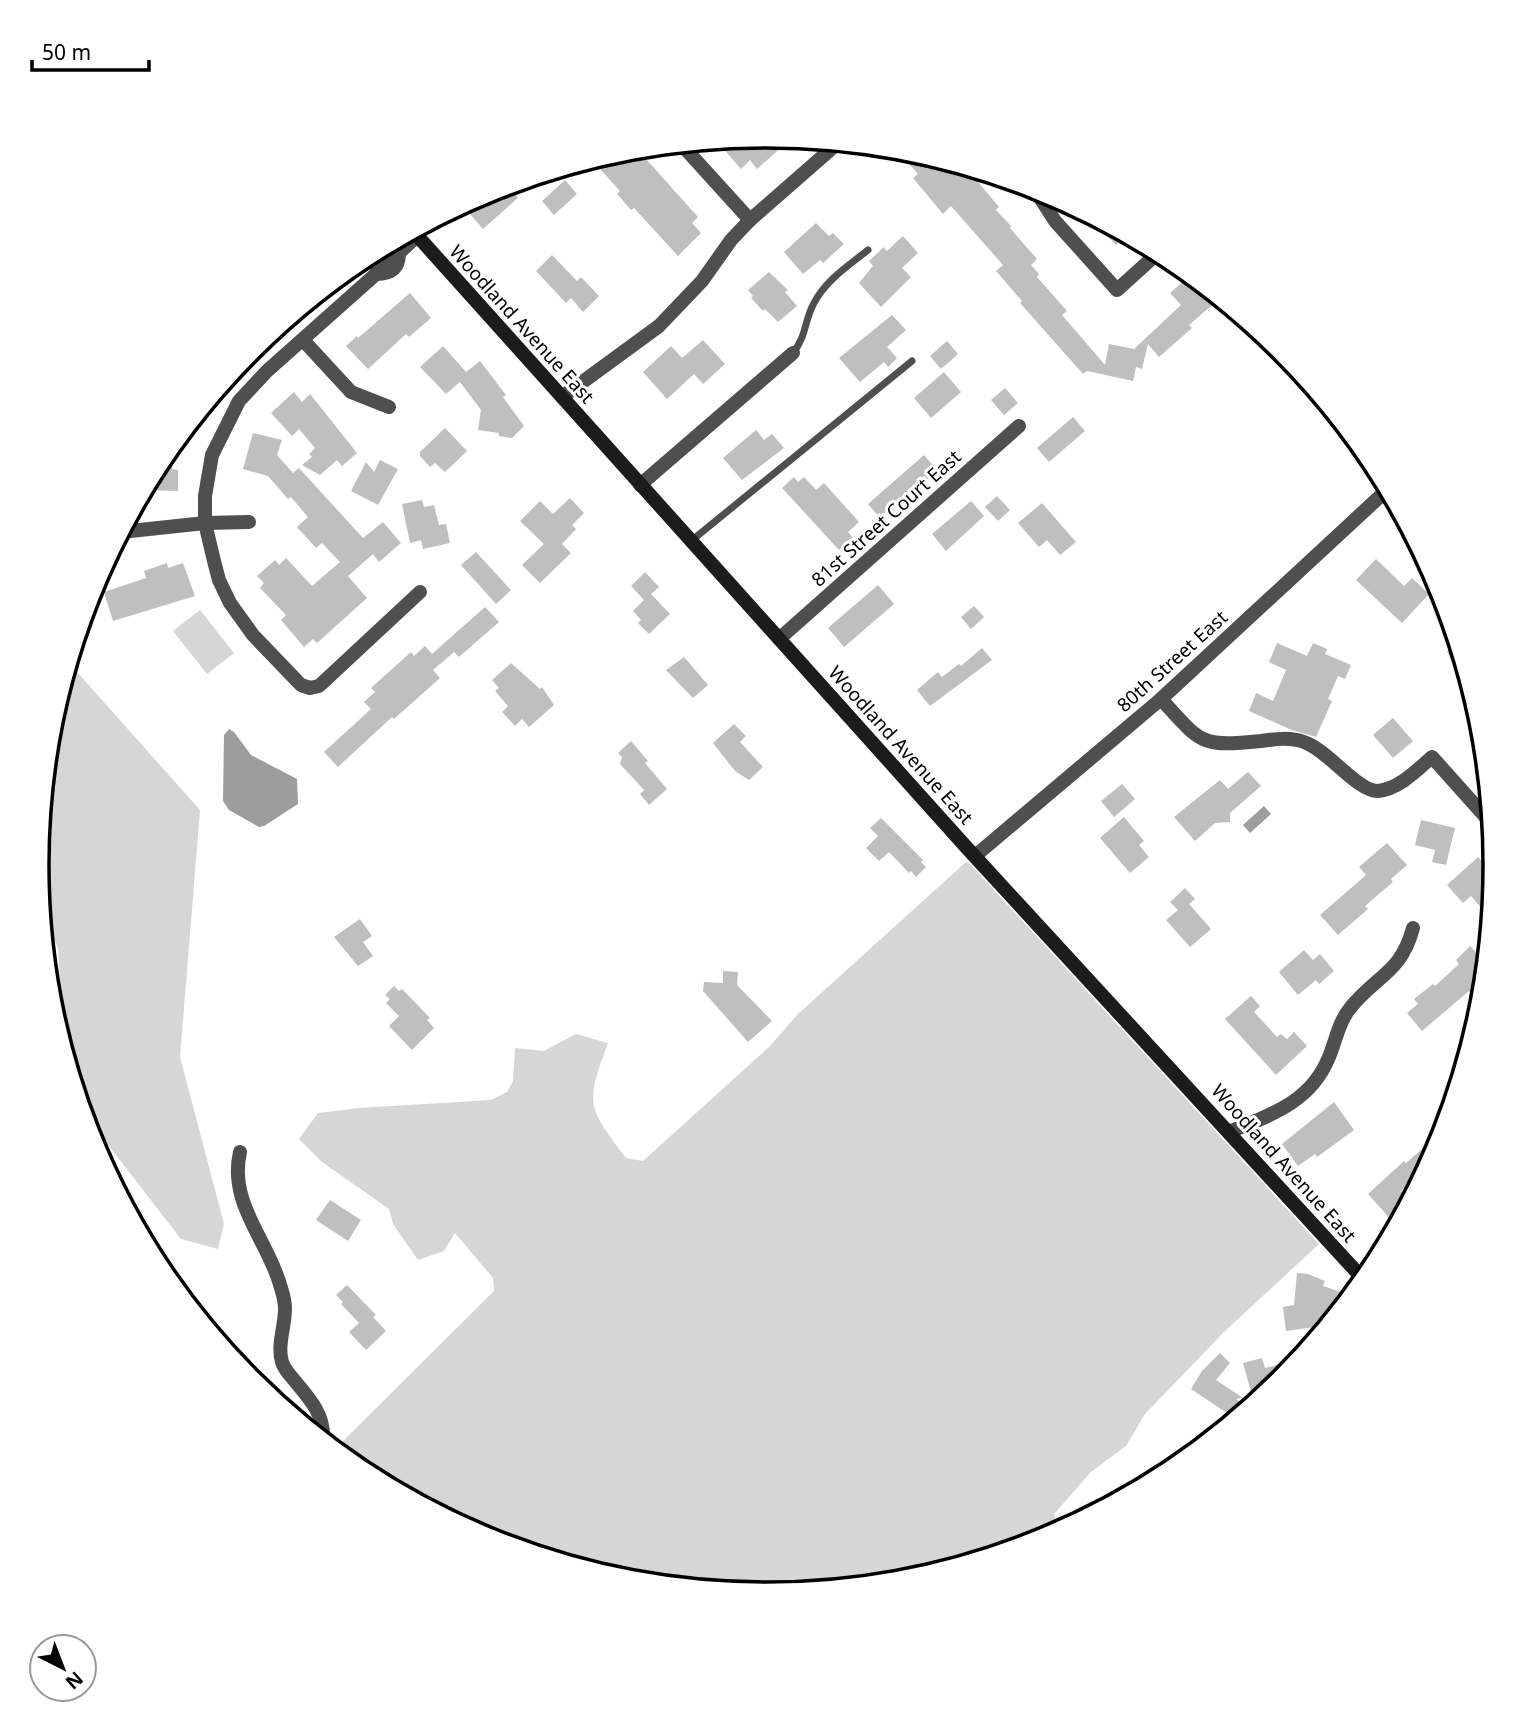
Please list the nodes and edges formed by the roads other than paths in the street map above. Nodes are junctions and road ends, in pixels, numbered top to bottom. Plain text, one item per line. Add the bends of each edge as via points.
1 (828, 151) edge
2 (689, 153) edge
3 (1044, 204) edge
4 (750, 220) junction
5 (419, 238) edge
6 (404, 246) edge
7 (868, 250) dead end
8 (1150, 260) edge
9 (303, 340) junction
10 (793, 353) joint
11 (912, 361) dead end
12 (562, 397) junction
13 (389, 407) dead end
14 (1019, 426) dead end
15 (640, 485) junction
16 (1381, 496) edge
17 (249, 522) dead end
18 (205, 523) junction
19 (132, 532) edge
20 (691, 541) junction
21 (420, 592) dead end
22 (779, 639) junction
23 (1161, 699) junction
24 (1481, 812) edge
25 (975, 856) junction
26 (1413, 928) dead end
27 (1229, 1132) junction
28 (240, 1152) dead end
29 (1357, 1272) edge
30 (322, 1429) edge

1 - 4 street
2 - 4 street
3 - 8 street via 1116,290
4 - 12 street via 659,326
5 - 12 street, Woodland Avenue East
6 - 9 street via 392,271 376,274
7 - 10 lane via 827,283
9 - 13 street via 351,393
9 - 18 street via 251,387 229,418 212,455
10 - 15 street
11 - 20 lane
12 - 15 street, Woodland Avenue East
14 - 22 street, 81st Street Court East
15 - 20 street, Woodland Avenue East
16 - 23 street, 80th Street East
17 - 18 street
18 - 19 street
18 - 21 street via 219,580 241,620 289,674 310,688 319,685
20 - 22 street, Woodland Avenue East
22 - 25 street, Woodland Avenue East
23 - 24 street via 1206,742 1300,740 1374,791 1405,780 1432,757
23 - 25 street, 80th Street East
25 - 27 street, Woodland Avenue East
26 - 27 street via 1402,958 1345,1015 1324,1069 1309,1090 1278,1112
27 - 29 street, Woodland Avenue East
28 - 30 street via 238,1181 248,1216 281,1286 285,1308 282,1362 317,1408

